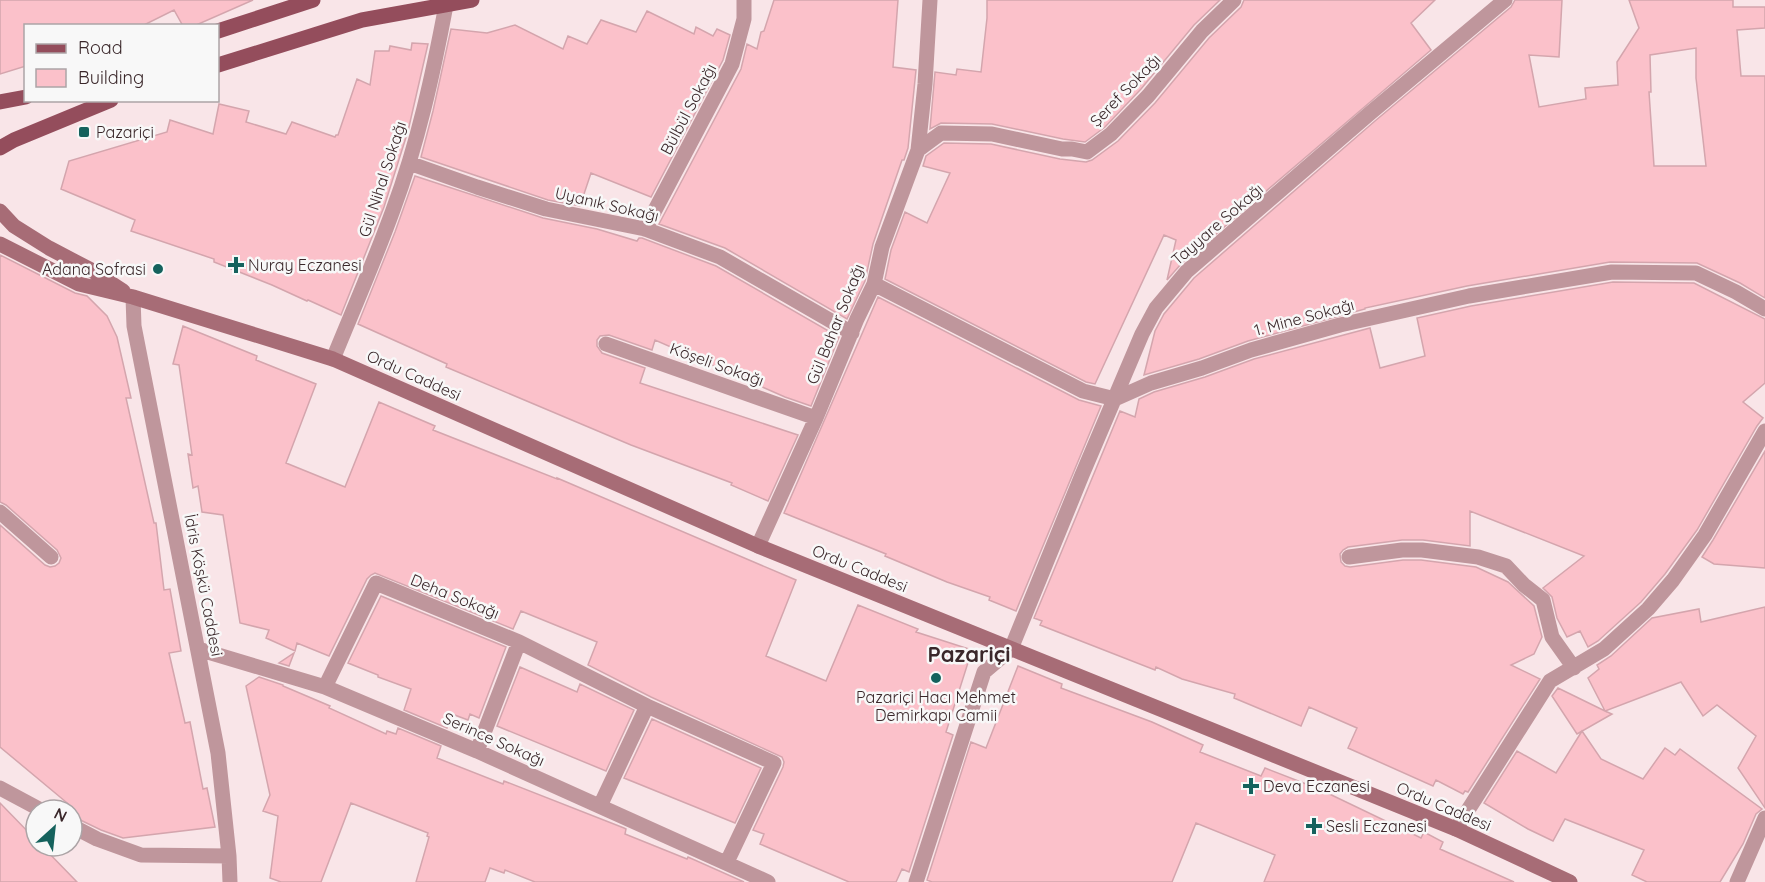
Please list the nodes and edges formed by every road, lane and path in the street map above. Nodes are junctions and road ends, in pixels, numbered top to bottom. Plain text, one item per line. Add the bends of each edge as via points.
1 (313, 0) edge
2 (472, 0) edge
3 (744, 0) edge
4 (930, 0) edge
5 (1234, 0) edge
6 (1505, 0) edge
7 (446, 5) junction
8 (219, 31) edge
9 (219, 65) edge
10 (24, 97) edge
11 (0, 102) edge
12 (106, 102) edge
13 (0, 148) edge
14 (918, 150) junction
15 (409, 163) junction
16 (0, 211) edge
17 (645, 229) junction
18 (0, 244) edge
19 (874, 284) junction
20 (133, 297) junction
21 (1765, 309) edge
22 (852, 333) junction
23 (606, 344) dead end
24 (333, 359) junction
25 (1115, 399) junction
26 (816, 418) junction
27 (1765, 431) edge
28 (0, 512) edge
29 (758, 546) junction
30 (51, 556) dead end
31 (1349, 557) dead end
32 (519, 642) junction
33 (198, 649) junction
34 (1011, 649) junction
35 (1574, 668) junction
36 (326, 687) junction
37 (647, 706) junction
38 (477, 751) junction
39 (0, 788) edge
40 (24, 801) edge
41 (600, 806) junction
42 (1765, 818) edge
43 (1456, 829) junction
44 (84, 832) edge
45 (1759, 847) edge
46 (229, 856) junction
47 (727, 862) junction
48 (230, 882) edge
49 (768, 882) edge
50 (916, 882) edge
51 (1570, 882) edge
52 (1737, 882) edge

1 - 8 main road
2 - 7 main road
3 - 17 street, Bülbül Sokağı via 744,19 732,63
4 - 14 street, Gül Bahar Sokağı
5 - 14 street, Şeref Sokağı via 1202,31 1148,96 1087,152 992,134 940,133
6 - 25 street, Tayyare Sokağı via 1187,271 1156,308
7 - 9 main road via 362,20
7 - 15 street, Gül Nihal Sokağı via 434,73
10 - 11 main road
12 - 13 main road
14 - 19 street, Gül Bahar Sokağı via 882,247
15 - 17 street, Uyanık Sokağı via 546,208
15 - 24 street, Gül Nihal Sokağı
16 - 20 main road, Ordu Caddesi via 14,226
17 - 22 street, Uyanık Sokağı via 720,257
18 - 20 main road, Ordu Caddesi via 79,284
19 - 22 street, Gül Bahar Sokağı
19 - 25 street via 1083,390
20 - 24 main road, Ordu Caddesi
20 - 33 street, İdris Köşkü Caddesi via 134,326
21 - 25 street, 1. Mine Sokağı via 1696,273 1612,272 1469,296 1340,325 1251,350
22 - 26 street, Gül Bahar Sokağı
23 - 26 street, Köşeli Sokağı
24 - 29 main road, Ordu Caddesi
25 - 34 street, Tayyare Sokağı
26 - 29 street, Gül Bahar Sokağı
27 - 35 street via 1705,536 1673,580 1604,649
28 - 30 street
29 - 34 main road, Ordu Caddesi
31 - 35 street via 1422,550 1478,557 1506,566 1543,600 1552,637
32 - 36 street, Deha Sokağı via 376,583
32 - 37 street
32 - 38 street
33 - 36 street, Serince Sokağı
33 - 46 street, İdris Köşkü Caddesi via 218,753
34 - 43 main road, Ordu Caddesi
34 - 50 street via 984,672
35 - 43 street via 1550,681
36 - 38 street, Serince Sokağı
37 - 41 street
37 - 47 street via 774,763
38 - 41 street, Serince Sokağı
39 - 40 street
41 - 47 street, Serince Sokağı
42 - 45 street
43 - 51 main road, Ordu Caddesi
44 - 46 street via 141,855
45 - 52 street
46 - 48 street, İdris Köşkü Caddesi
47 - 49 street, Serince Sokağı

